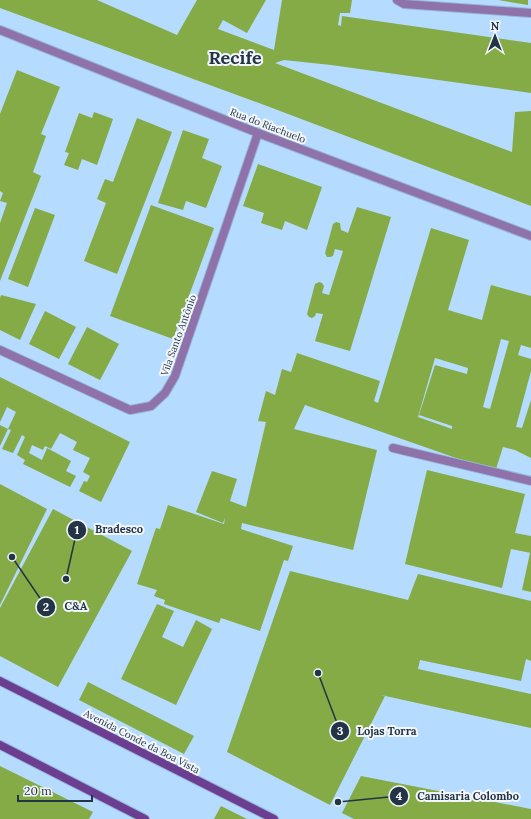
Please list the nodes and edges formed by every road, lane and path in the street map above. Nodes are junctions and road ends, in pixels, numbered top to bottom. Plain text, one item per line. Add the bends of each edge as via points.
1 (397, 0) edge
2 (531, 13) edge
3 (0, 30) edge
4 (258, 133) junction
5 (531, 236) edge
6 (0, 350) edge
7 (393, 448) dead end
8 (531, 481) edge
9 (0, 681) edge
10 (0, 745) edge
11 (145, 819) edge
12 (274, 819) edge

1 - 2 street via 404,4
3 - 4 street, Rua do Riachuelo
4 - 5 street, Rua do Riachuelo
4 - 6 street, Vila Santo Antônio via 175,376 166,393 151,406 130,410
7 - 8 street
9 - 12 main road, Avenida Conde da Boa Vista
10 - 11 main road

